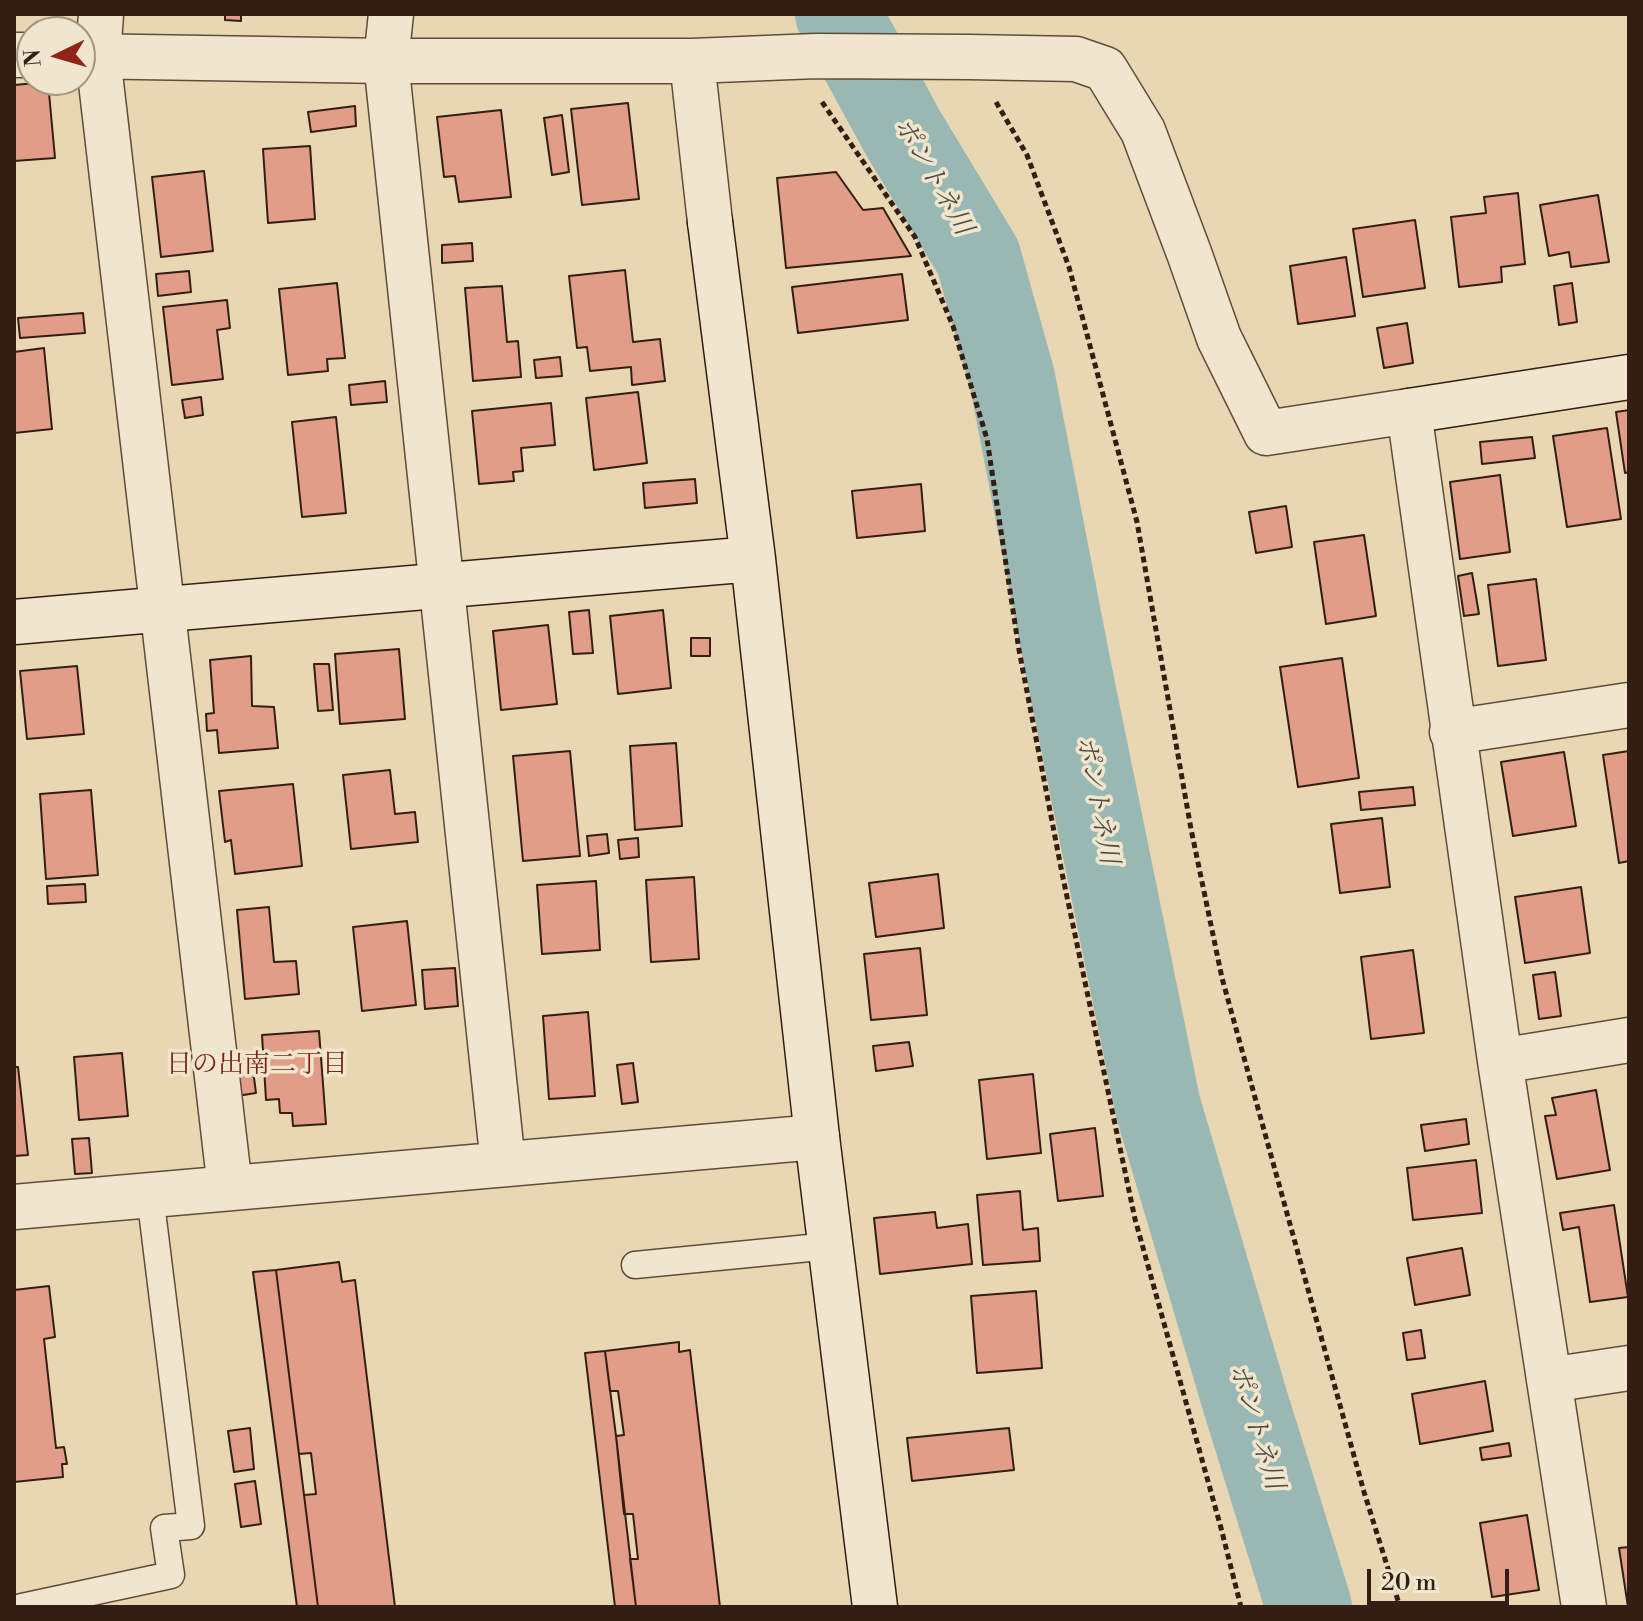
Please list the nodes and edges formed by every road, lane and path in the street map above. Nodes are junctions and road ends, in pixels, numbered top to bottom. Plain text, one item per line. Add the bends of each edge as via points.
1 (391, 14) edge
2 (96, 56) edge
3 (955, 56) junction
4 (804, 57) junction
5 (386, 61) junction
6 (692, 61) junction
7 (94, 96) edge
8 (1629, 377) edge
9 (1409, 411) junction
10 (753, 559) junction
11 (441, 586) junction
12 (162, 609) junction
13 (14, 622) edge
14 (1629, 705) edge
15 (1452, 732) junction
16 (1629, 1040) edge
17 (1500, 1061) junction
18 (817, 1137) junction
19 (503, 1164) junction
20 (230, 1188) junction
21 (150, 1195) junction
22 (14, 1207) edge
23 (830, 1246) junction
24 (635, 1265) dead end
25 (1629, 1368) edge
26 (1549, 1380) junction
27 (22, 1607) edge
28 (875, 1607) edge
29 (1241, 1607) edge
30 (1400, 1607) edge
31 (1584, 1607) edge

1 - 5 street
2 - 5 street
3 - 4 street
3 - 9 street via 1076,59 1105,69 1143,131 1219,338 1266,433
3 - 30 path via 1027,155 1069,267 1137,522 1222,978
4 - 6 street
4 - 29 path via 915,237 953,326 987,439 1022,665 1135,1219
5 - 6 street
5 - 11 street
6 - 10 street
7 - 12 street
8 - 9 street
9 - 15 street
10 - 11 street
10 - 18 street
11 - 12 street
11 - 19 street
12 - 13 street
12 - 20 street
14 - 15 street
15 - 17 street
16 - 17 street
17 - 26 street
18 - 19 street
18 - 23 street
19 - 20 street
20 - 21 street
21 - 22 street
21 - 27 lane via 191,1526 164,1528 171,1575
23 - 24 lane
23 - 28 street
25 - 26 street
26 - 31 street

